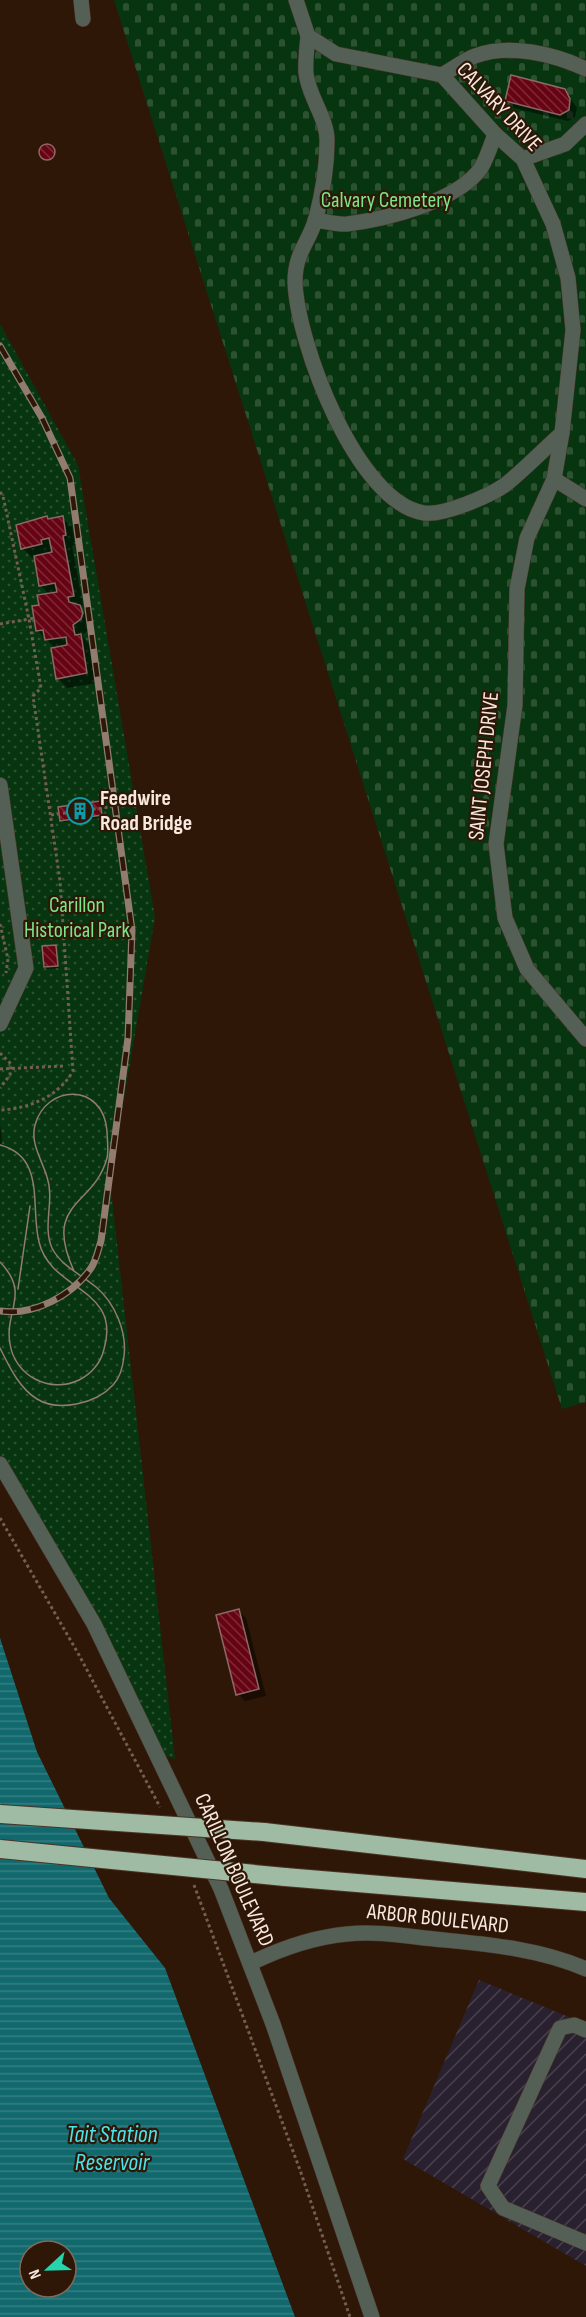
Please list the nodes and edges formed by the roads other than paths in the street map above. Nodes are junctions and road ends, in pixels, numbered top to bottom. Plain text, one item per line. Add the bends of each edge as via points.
1 (81, 0) edge
2 (296, 0) edge
3 (83, 19) dead end
4 (308, 36) junction
5 (586, 70) edge
6 (442, 75) junction
7 (586, 124) edge
8 (495, 134) junction
9 (523, 159) junction
10 (315, 220) junction
11 (562, 433) junction
12 (554, 479) junction
13 (586, 499) edge
14 (0, 785) edge
15 (0, 1023) edge
16 (586, 1039) edge
17 (0, 1464) edge
18 (0, 1814) edge
19 (0, 1849) edge
20 (586, 1869) edge
21 (586, 1902) edge
22 (251, 1963) junction
23 (586, 1969) edge
24 (586, 2030) edge
25 (586, 2242) edge
26 (372, 2317) edge

1 - 3 street
2 - 4 street
4 - 6 street, CALVARY DRIVE via 336,54
4 - 10 street via 306,74 328,139
5 - 6 street via 564,59 511,50 476,56
6 - 8 street, CALVARY DRIVE
7 - 9 street via 565,144
8 - 9 street, CALVARY DRIVE
8 - 10 street via 481,168 463,185 437,200 402,213 345,225
9 - 11 street, CALVARY DRIVE via 553,224 568,278 573,330
10 - 11 street via 298,254 295,282 301,319 321,384 350,446 370,477 396,502 425,513 449,510 503,486
11 - 12 street, CALVARY DRIVE
12 - 13 street
12 - 16 street, SAINT JOSEPH DRIVE via 527,538 517,589 515,705 496,844 506,918 527,969
14 - 15 street via 26,968
17 - 22 street, CARILLON BOULEVARD via 94,1624 221,1889
18 - 20 highway, bridge via 264,1832
19 - 21 highway, bridge
22 - 23 street, ARBOR BOULEVARD via 319,1938 382,1933 480,1943 534,1953
22 - 26 street, CARILLON BOULEVARD
24 - 25 street via 574,2025 560,2028 488,2186 503,2208

